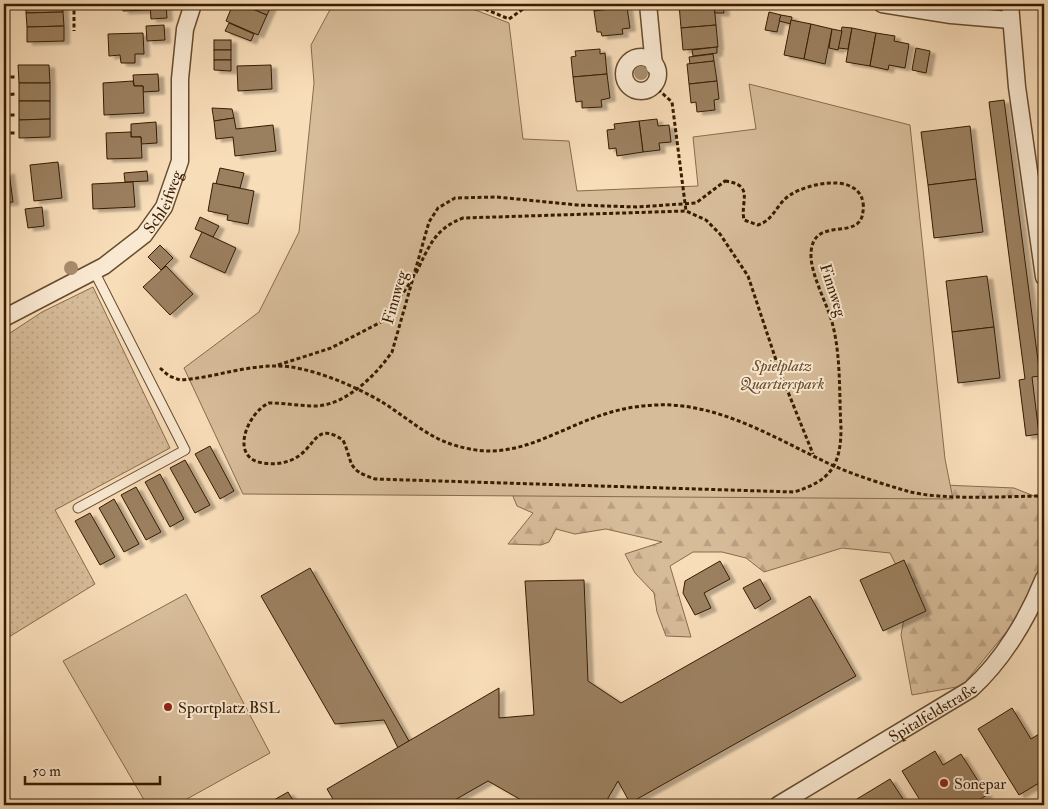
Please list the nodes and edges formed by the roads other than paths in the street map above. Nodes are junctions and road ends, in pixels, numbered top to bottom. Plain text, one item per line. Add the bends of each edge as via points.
1 (193, 4) edge
2 (648, 4) edge
3 (882, 4) edge
4 (1010, 12) edge
5 (654, 66) junction
6 (94, 271) junction
7 (1044, 277) edge
8 (4, 318) edge
9 (78, 508) dead end
10 (1042, 588) edge
11 (778, 805) edge

1 - 6 street, Schleifweg via 184,29 180,78 180,162 176,176 164,207 144,235
2 - 5 street
3 - 4 street via 951,15
4 - 7 street via 1017,87
5 - 5 street via 653,85 643,92 633,90 628,83 628,62 639,56 648,58
6 - 8 street, Schleifweg
6 - 9 lane via 185,450
10 - 11 street, Spitalfeldstraße via 1005,649 971,689

